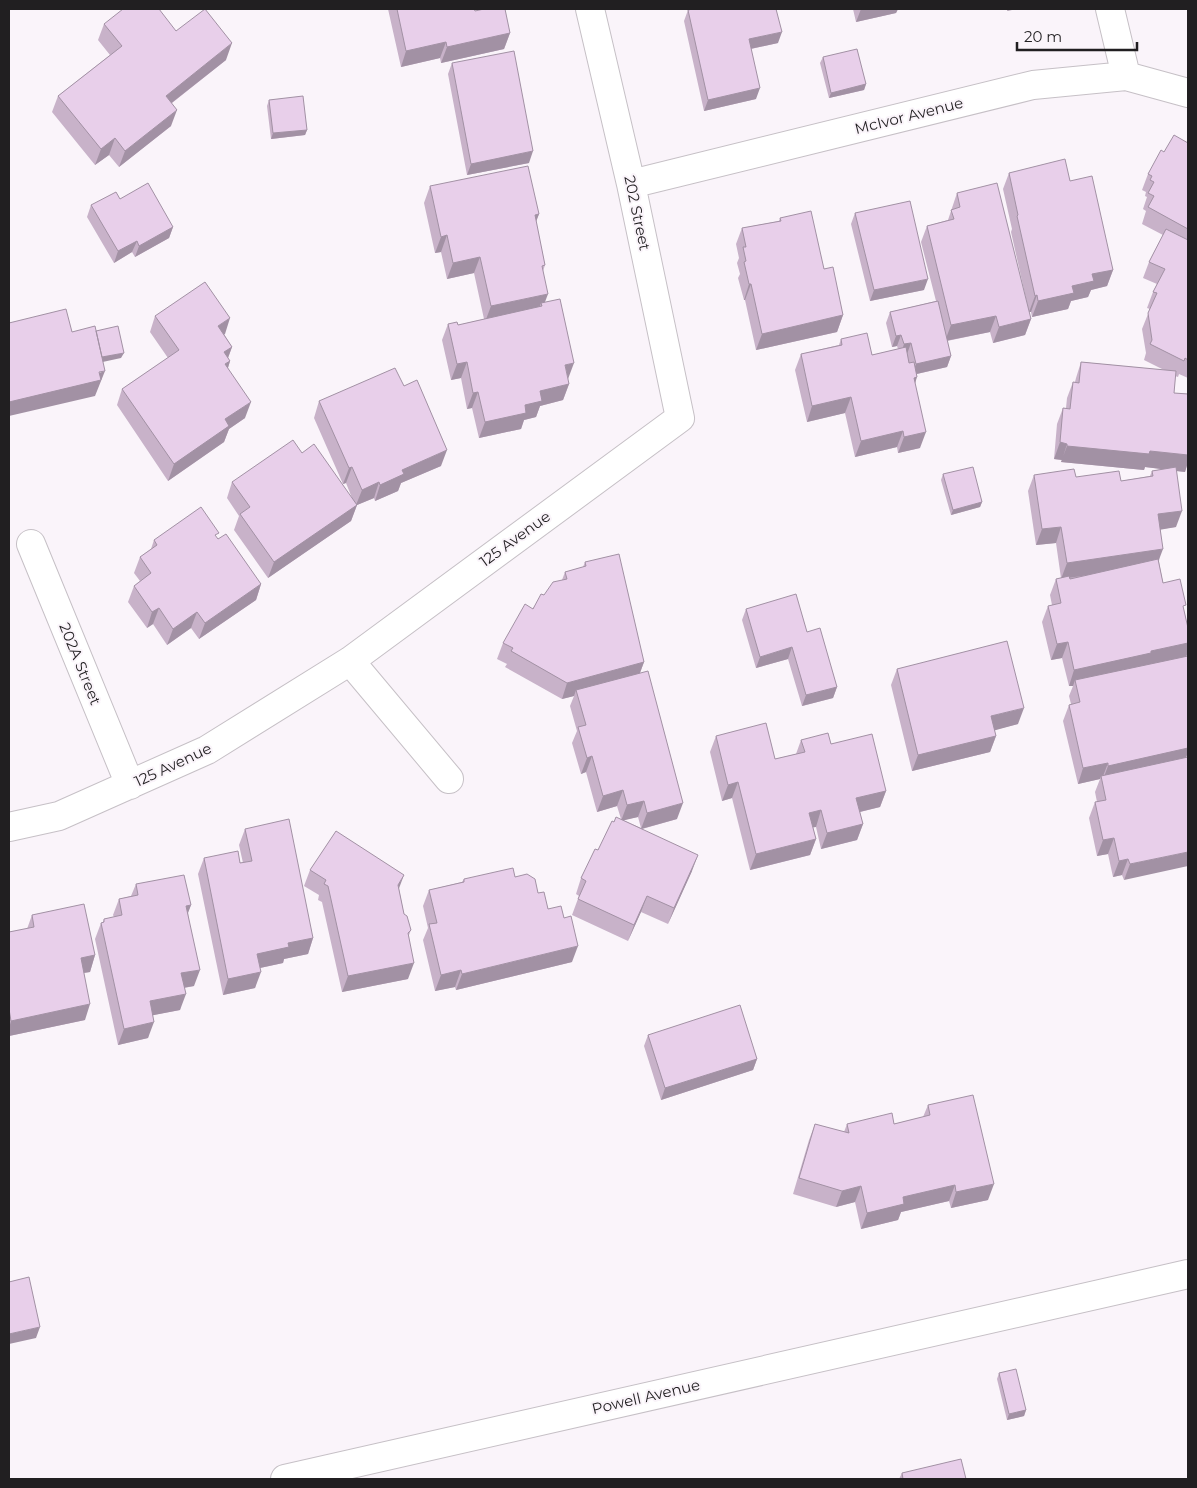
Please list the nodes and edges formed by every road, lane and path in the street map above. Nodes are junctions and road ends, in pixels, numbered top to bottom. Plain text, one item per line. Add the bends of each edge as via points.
1 (590, 9) edge
2 (1110, 9) edge
3 (1126, 76) junction
4 (1188, 93) edge
5 (631, 184) junction
6 (680, 418) joint
7 (31, 544) dead end
8 (350, 661) junction
9 (449, 780) dead end
10 (130, 785) junction
11 (9, 827) edge
12 (1188, 1274) edge
13 (285, 1479) edge

1 - 5 street, 202 Street
2 - 3 street
3 - 4 street, McIvor Avenue
3 - 5 street, McIvor Avenue via 1033,85
5 - 6 street, 202 Street
6 - 8 street, 125 Avenue
7 - 10 street, 202A Street
8 - 9 street
8 - 10 street, 125 Avenue via 207,750
10 - 11 street, 125 Avenue via 59,816
12 - 13 street, Powell Avenue

